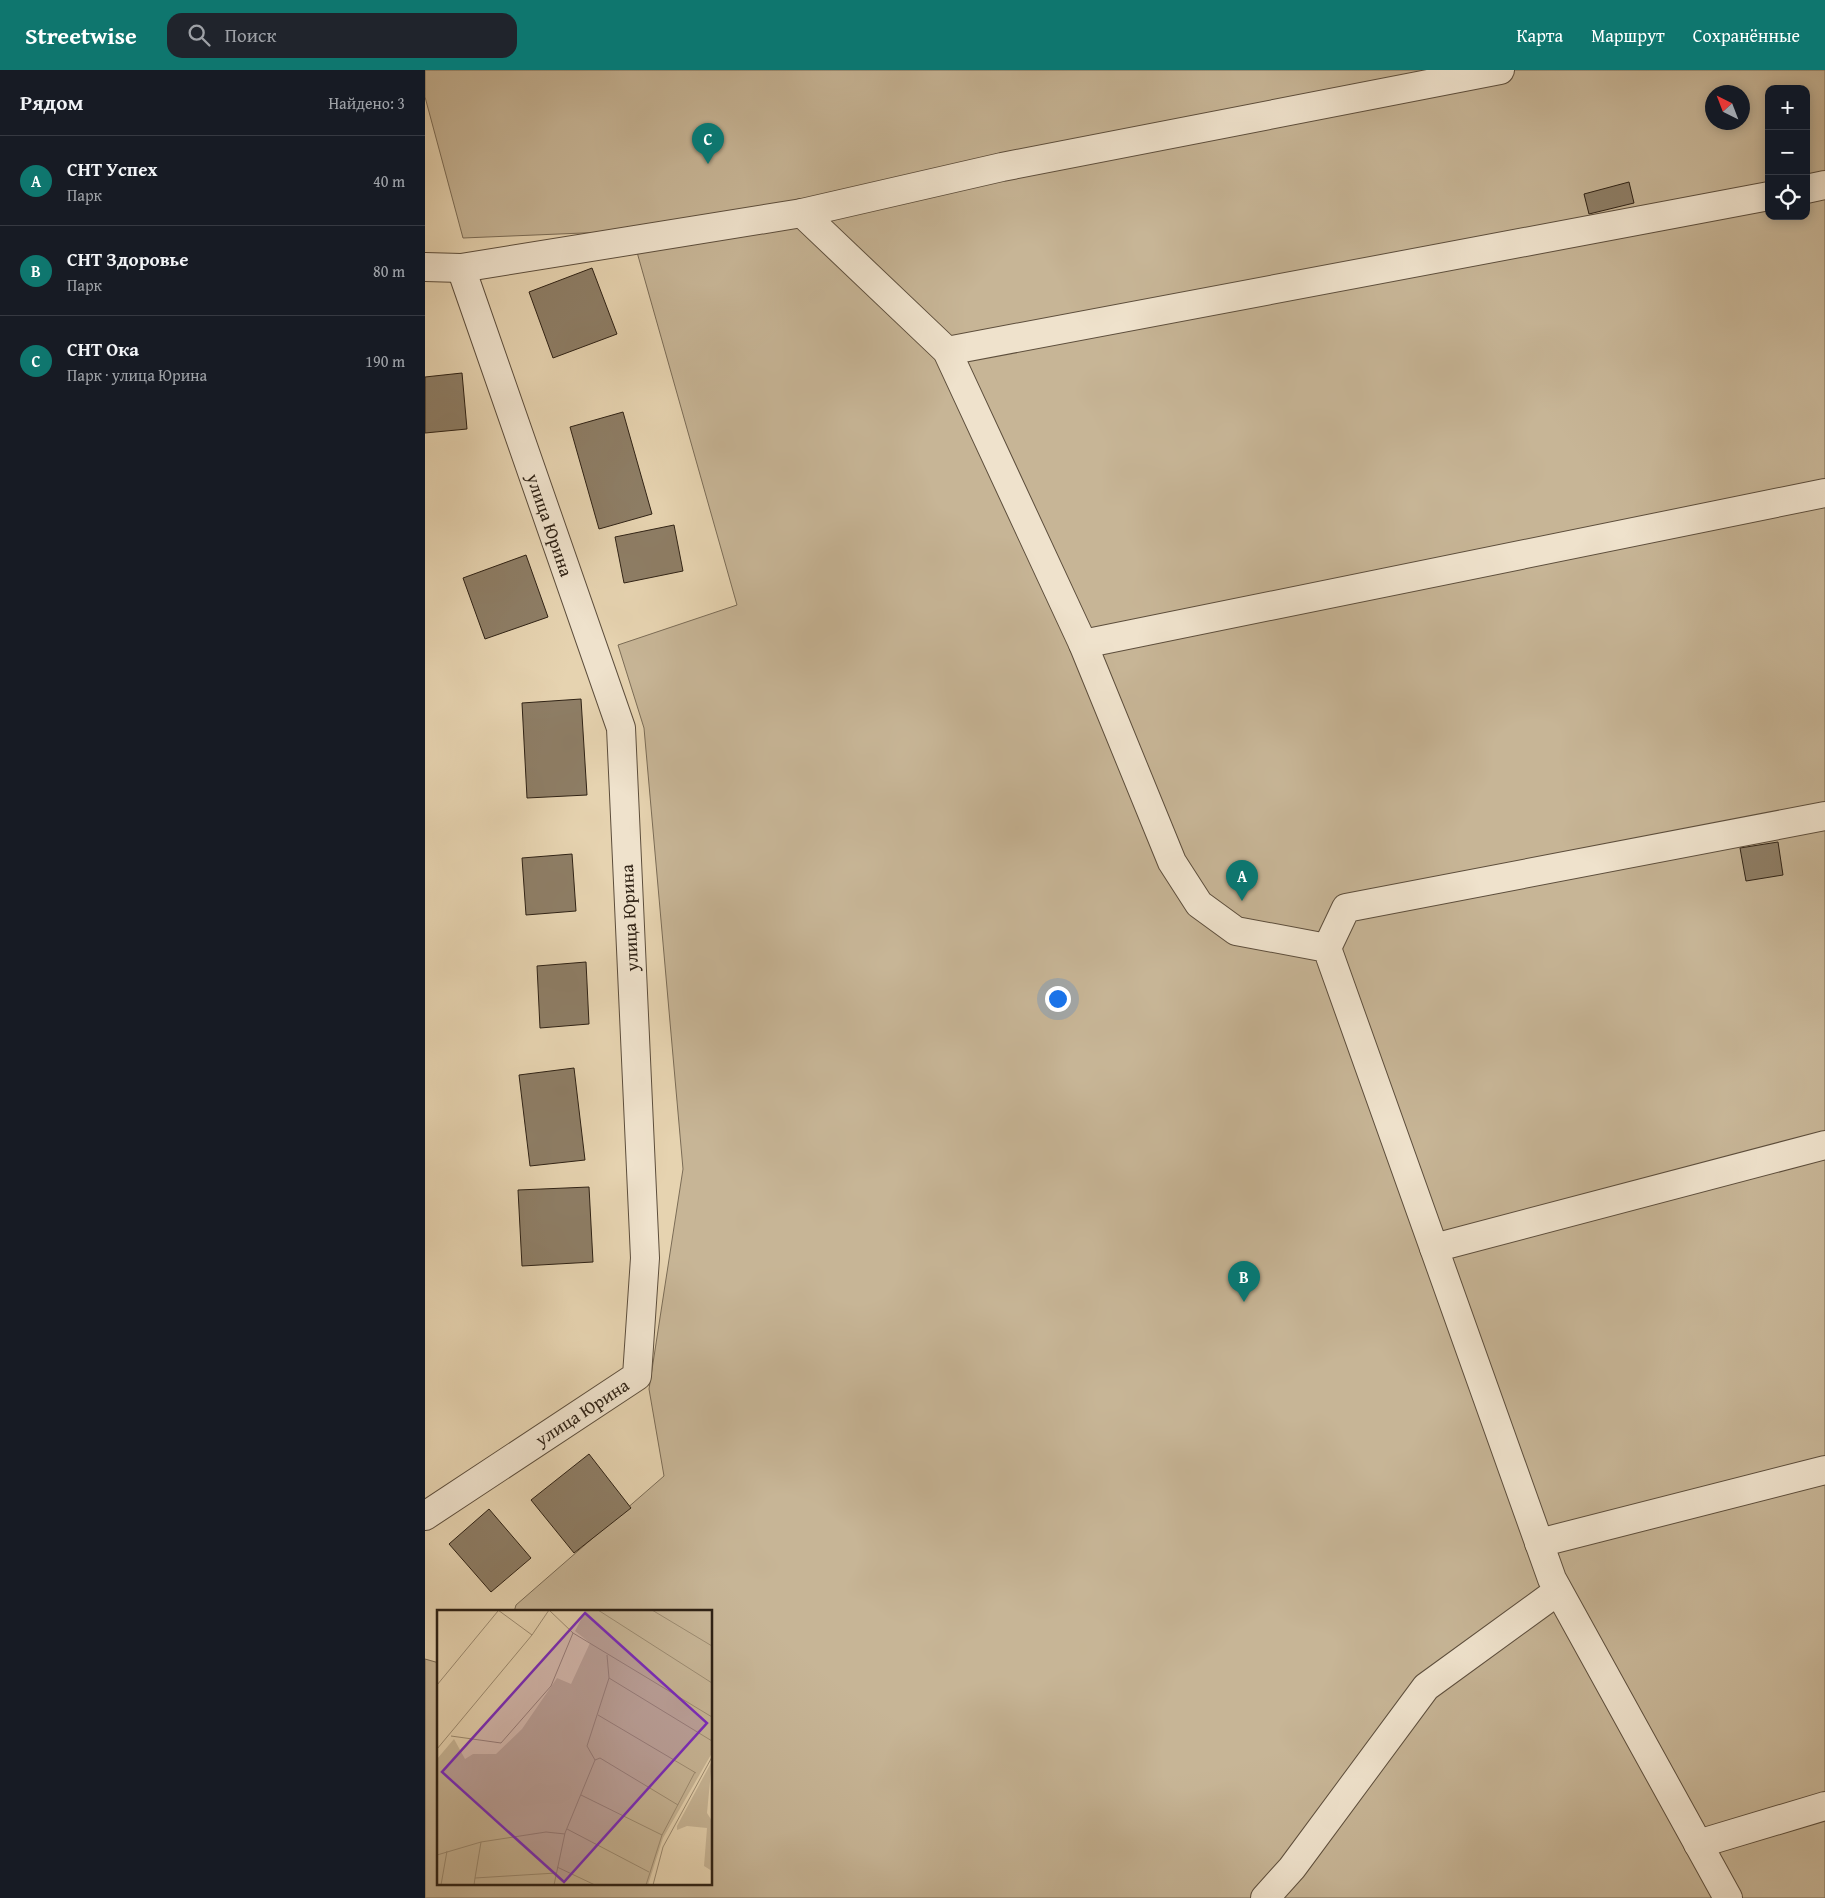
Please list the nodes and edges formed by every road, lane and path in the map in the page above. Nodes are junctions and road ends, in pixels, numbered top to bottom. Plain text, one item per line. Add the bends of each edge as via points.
1 (1500, 70) edge
2 (1825, 185) edge
3 (1810, 188) edge
4 (1765, 197) edge
5 (802, 213) junction
6 (425, 267) edge
7 (461, 268) junction
8 (947, 351) junction
9 (1825, 493) edge
10 (1083, 644) junction
11 (1825, 816) edge
12 (1327, 948) junction
13 (1825, 1145) edge
14 (1433, 1248) junction
15 (1825, 1470) edge
16 (425, 1516) edge
17 (1539, 1543) junction
18 (1558, 1590) junction
19 (1825, 1806) edge
20 (1698, 1844) junction
21 (1720, 1894) edge
22 (1265, 1898) edge

1 - 5 street via 1001,166
2 - 3 street
4 - 8 street
5 - 7 street
5 - 8 street
6 - 7 street
7 - 16 street, улица Юрина via 621,728 645,1258 637,1376
8 - 10 street
9 - 10 street
10 - 12 street via 1172,862 1199,904 1236,931
11 - 12 street via 1346,908
12 - 14 street
13 - 14 street
14 - 17 street
15 - 17 street
17 - 18 street
18 - 20 street
18 - 22 street via 1426,1688 1292,1868
19 - 20 street
20 - 21 street

